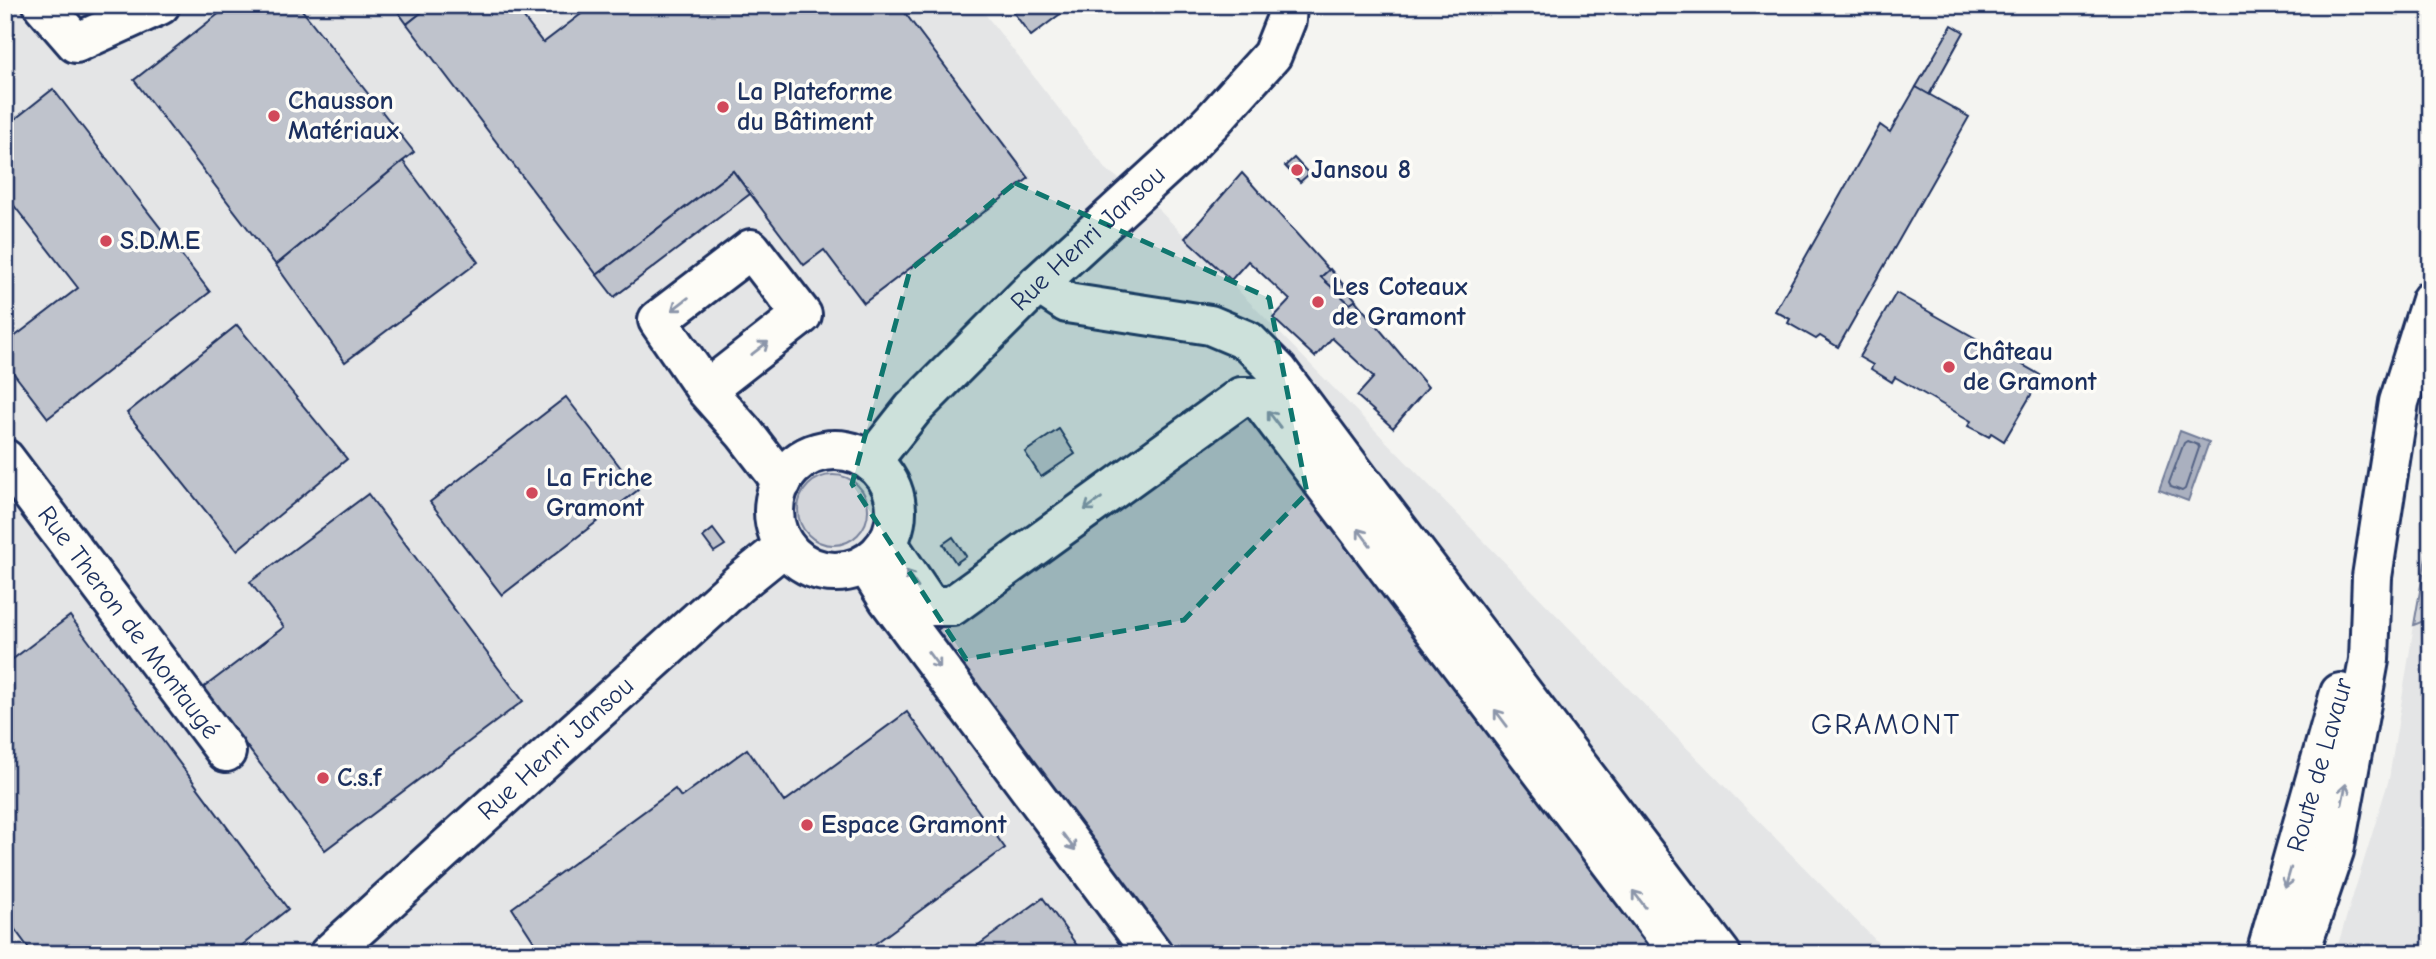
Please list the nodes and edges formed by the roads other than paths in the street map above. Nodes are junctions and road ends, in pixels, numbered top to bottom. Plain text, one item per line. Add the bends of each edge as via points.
1 (43, 5) edge
2 (160, 5) edge
3 (1287, 5) edge
4 (1038, 284) junction
5 (2431, 300) edge
6 (706, 390) dead end
7 (5, 459) edge
8 (871, 461) junction
9 (782, 482) junction
10 (785, 546) junction
11 (877, 554) junction
12 (2372, 576) junction
13 (226, 752) dead end
14 (2334, 851) junction
15 (329, 954) edge
16 (1153, 954) edge
17 (1681, 954) edge
18 (1721, 954) edge
19 (2266, 954) edge
20 (2299, 954) edge
21 (2315, 954) edge

1 - 2 street via 76,43
3 - 4 street, Rue Henri Jansou via 1272,55 1186,148
4 - 8 street, Rue Henri Jansou via 913,409
4 - 18 street via 1067,303 1210,325 1248,341 1278,371
5 - 12 street, Route de Lavaur via 2399,402
6 - 9 street
7 - 13 street, Rue Theron de Montaugé
8 - 9 street via 832,450 812,454
8 - 11 street via 884,474 897,508 895,527
9 - 10 street via 774,514
10 - 11 street via 797,559 831,572 849,571
10 - 15 street, Rue Henri Jansou via 737,584
11 -> 16 street via 888,599
17 -> 11 street via 1258,397 1241,397 952,606 930,606
14 -> 12 street, Route de Lavaur via 2370,660
12 -> 19 street, Route de Lavaur
14 - 20 street, Route de Lavaur
14 - 21 street via 2337,878

